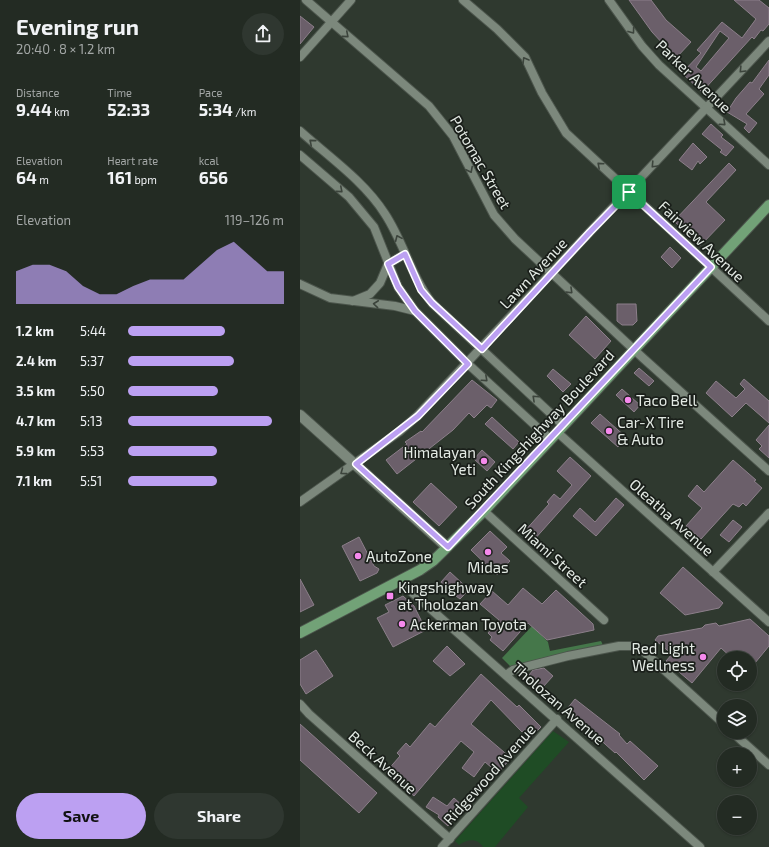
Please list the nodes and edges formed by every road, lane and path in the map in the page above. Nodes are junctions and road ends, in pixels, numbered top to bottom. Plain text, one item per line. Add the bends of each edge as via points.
1 (306, 0) edge
2 (350, 0) edge
3 (463, 0) edge
4 (609, 0) edge
5 (331, 22) junction
6 (769, 41) edge
7 (300, 57) edge
8 (706, 108) junction
9 (300, 131) edge
10 (300, 155) edge
11 (769, 165) edge
12 (629, 192) junction
13 (769, 205) edge
14 (405, 254) junction
15 (388, 264) junction
16 (711, 267) junction
17 (552, 274) junction
18 (300, 284) edge
19 (353, 302) junction
20 (415, 311) junction
21 (769, 321) edge
22 (482, 349) junction
23 (634, 350) junction
24 (468, 364) junction
25 (300, 416) edge
26 (557, 432) junction
27 (356, 464) junction
28 (769, 471) edge
29 (300, 502) edge
30 (484, 510) junction
31 (769, 513) edge
32 (448, 547) junction
33 (713, 572) junction
34 (399, 581) junction
35 (604, 620) dead end
36 (769, 622) edge
37 (300, 633) edge
38 (506, 675) junction
39 (301, 708) edge
40 (717, 718) edge
41 (557, 719) junction
42 (740, 739) edge
43 (769, 765) edge
44 (450, 839) junction
45 (442, 847) edge
46 (700, 847) edge

1 - 5 street, Potomac Street
2 - 5 street
12 -> 3 street, Fairview Avenue via 566,133 525,58 497,29
4 -> 8 street, Parker Avenue via 646,51
5 - 7 street
5 -> 17 street, Potomac Street via 429,106 453,136 494,215
6 -> 8 street, Lawn Avenue
8 -> 11 street, Parker Avenue
8 -> 12 street, Lawn Avenue
14 -> 9 street, Oleatha Avenue via 377,201
10 -> 15 street, Oleatha Avenue via 349,197 374,227
12 - 16 street, Fairview Avenue
12 - 17 street, Lawn Avenue
13 - 16 main road, South Kingshighway Boulevard
14 - 15 street
14 - 22 street, Oleatha Avenue via 421,290
15 - 19 street via 384,276 370,294
15 - 20 street, Oleatha Avenue via 398,287
16 - 21 street, Fairview Avenue
16 - 23 main road, South Kingshighway Boulevard
17 - 22 street, Lawn Avenue
17 -> 23 street, Potomac Street
18 - 19 street via 330,298
20 -> 19 street via 395,306
20 - 24 street, Oleatha Avenue
22 - 24 street, Lawn Avenue
26 -> 22 street, Oleatha Avenue
23 - 26 main road, South Kingshighway Boulevard
23 - 28 street, Potomac Street
24 -> 26 street, Oleatha Avenue
24 - 27 street, Lawn Avenue via 418,416
25 - 27 street
26 - 30 main road, South Kingshighway Boulevard
26 - 33 street, Oleatha Avenue
27 -> 29 street, Lawn Avenue
27 - 32 street
30 - 32 main road, South Kingshighway Boulevard
30 - 35 street, Miami Street
31 - 33 street
32 - 34 main road, South Kingshighway Boulevard via 428,564
33 - 36 street, Oleatha Avenue
34 - 37 main road, South Kingshighway Boulevard
34 - 38 street, Tholozan Avenue
38 - 40 street via 513,670 568,656 619,646 633,646 642,650
38 - 41 street, Tholozan Avenue
39 - 44 street, Beck Avenue
41 - 44 street, Ridgewood Avenue
41 - 46 street, Tholozan Avenue
42 - 43 street
44 - 45 street, Ridgewood Avenue

